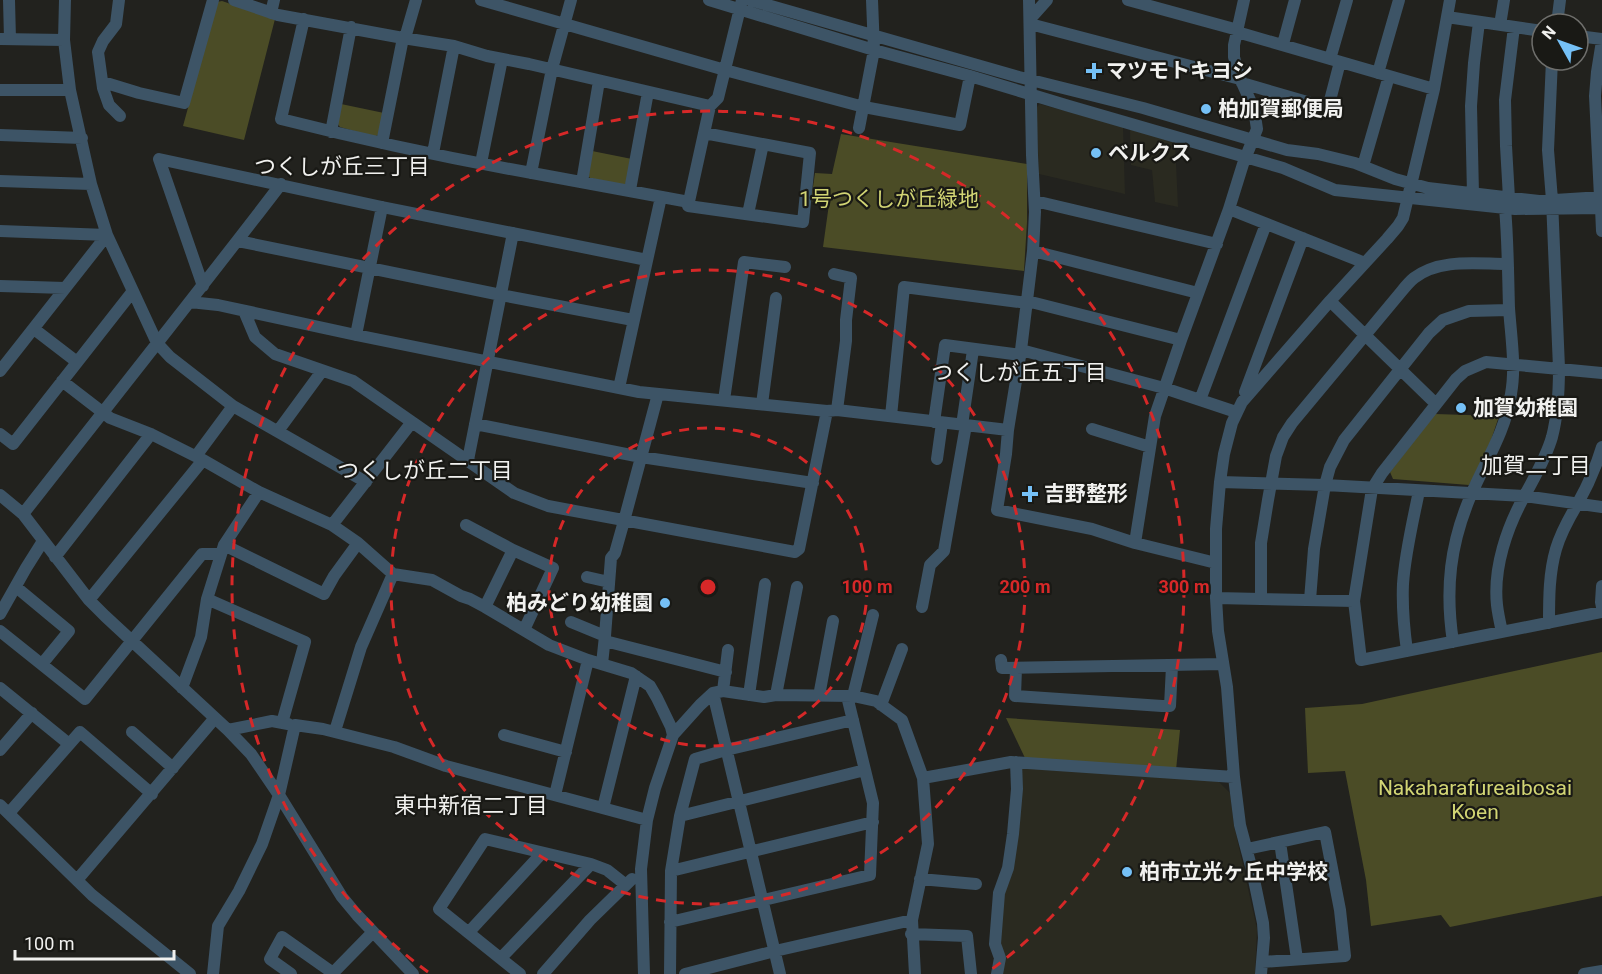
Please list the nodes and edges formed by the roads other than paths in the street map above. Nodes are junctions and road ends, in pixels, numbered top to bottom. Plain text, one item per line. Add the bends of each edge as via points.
1 (9, 0) edge
2 (65, 0) edge
3 (119, 0) edge
4 (213, 0) edge
5 (234, 0) edge
6 (274, 0) edge
7 (416, 0) edge
8 (481, 0) edge
9 (571, 0) edge
10 (709, 0) edge
11 (750, 0) edge
12 (872, 0) edge
13 (1029, 0) edge
14 (1047, 0) edge
15 (1128, 0) edge
16 (1244, 0) edge
17 (1295, 0) edge
18 (1347, 0) edge
19 (1399, 0) edge
20 (1450, 0) edge
21 (1504, 0) edge
22 (735, 4) edge
23 (271, 13) junction
24 (1447, 17) junction
25 (304, 19) junction
26 (1030, 21) junction
27 (1479, 22) junction
28 (564, 24) junction
29 (1500, 25) junction
30 (351, 27) junction
31 (1514, 27) junction
32 (1530, 29) edge
33 (1238, 31) junction
34 (873, 36) junction
35 (404, 38) junction
36 (5, 39) edge
37 (64, 40) junction
38 (1602, 40) edge
39 (1283, 44) junction
40 (454, 46) junction
41 (874, 50) junction
42 (502, 59) junction
43 (1335, 61) junction
44 (552, 69) junction
45 (725, 70) junction
46 (1550, 72) edge
47 (1383, 74) junction
48 (970, 76) junction
49 (1030, 79) junction
50 (599, 81) junction
51 (1241, 81) junction
52 (103, 82) junction
53 (1434, 89) junction
54 (0, 90) edge
55 (70, 90) junction
56 (648, 92) junction
57 (1030, 94) junction
58 (710, 106) junction
59 (864, 107) junction
60 (120, 116) dead end
61 (1176, 117) junction
62 (860, 128) dead end
63 (331, 132) junction
64 (704, 133) junction
65 (0, 135) edge
66 (1171, 136) junction
67 (82, 138) junction
68 (1252, 140) junction
69 (382, 143) junction
70 (763, 144) junction
71 (433, 153) junction
72 (1245, 157) junction
73 (482, 163) junction
74 (1363, 166) junction
75 (531, 173) junction
76 (0, 181) edge
77 (582, 182) junction
78 (1411, 183) junction
79 (91, 184) junction
80 (281, 184) junction
81 (630, 190) junction
82 (1473, 194) junction
83 (661, 196) junction
84 (1408, 197) junction
85 (1035, 201) junction
86 (689, 202) junction
87 (1507, 203) junction
88 (1601, 203) edge
89 (1552, 205) junction
90 (382, 207) junction
91 (1229, 209) junction
92 (748, 214) junction
93 (1266, 224) junction
94 (0, 231) edge
95 (1602, 231) edge
96 (513, 233) junction
97 (107, 235) junction
98 (1303, 238) junction
99 (238, 241) junction
100 (1216, 244) junction
101 (1033, 251) junction
102 (647, 260) junction
103 (1365, 263) junction
104 (1507, 264) junction
105 (785, 267) dead end
106 (370, 268) junction
107 (834, 274) dead end
108 (0, 286) edge
109 (203, 286) junction
110 (65, 288) junction
111 (132, 291) junction
112 (1198, 293) junction
113 (501, 295) junction
114 (776, 298) dead end
115 (1330, 301) junction
116 (190, 302) junction
117 (1027, 302) junction
118 (1509, 310) junction
119 (244, 311) junction
120 (633, 320) junction
121 (33, 329) junction
122 (1365, 334) junction
123 (356, 335) junction
124 (1181, 340) junction
125 (157, 343) junction
126 (973, 350) junction
127 (1021, 353) junction
128 (488, 360) junction
129 (77, 362) junction
130 (1513, 364) junction
131 (1559, 368) junction
132 (1400, 370) junction
133 (0, 371) edge
134 (322, 371) junction
135 (1602, 374) edge
136 (62, 381) junction
137 (619, 388) junction
138 (1164, 388) junction
139 (658, 394) junction
140 (724, 400) junction
141 (1200, 400) junction
142 (762, 404) junction
143 (1436, 404) junction
144 (233, 406) junction
145 (1239, 407) junction
146 (832, 410) junction
147 (102, 412) junction
148 (891, 416) junction
149 (412, 422) junction
150 (938, 422) junction
151 (475, 424) junction
152 (964, 425) junction
153 (1092, 429) dead end
154 (1008, 430) junction
155 (278, 431) junction
156 (0, 434) edge
157 (151, 434) junction
158 (1150, 447) junction
159 (1602, 447) edge
160 (641, 457) junction
161 (199, 458) junction
162 (937, 459) dead end
163 (468, 460) junction
164 (366, 482) junction
165 (1220, 482) junction
166 (813, 483) junction
167 (1271, 484) junction
168 (1325, 486) junction
169 (1372, 489) junction
170 (1419, 491) junction
171 (259, 492) junction
172 (1472, 494) junction
173 (0, 495) edge
174 (1524, 496) junction
175 (1578, 503) junction
176 (1602, 507) edge
177 (23, 514) junction
178 (624, 520) junction
179 (332, 525) junction
180 (466, 525) dead end
181 (43, 541) junction
182 (358, 543) junction
183 (1135, 543) junction
184 (222, 549) junction
185 (513, 550) junction
186 (55, 557) junction
187 (1215, 563) junction
188 (393, 574) junction
189 (587, 577) dead end
190 (609, 582) junction
191 (765, 584) dead end
192 (16, 586) junction
193 (1602, 586) edge
194 (797, 587) dead end
195 (1216, 598) junction
196 (207, 599) junction
197 (1261, 599) junction
198 (89, 600) junction
199 (1310, 600) junction
200 (1354, 602) junction
201 (485, 607) junction
202 (922, 607) dead end
203 (1602, 607) edge
204 (1602, 612) edge
205 (0, 614) edge
206 (873, 615) dead end
207 (833, 621) dead end
208 (571, 622) dead end
209 (1549, 622) junction
210 (524, 630) junction
211 (0, 631) edge
212 (1502, 632) junction
213 (605, 639) junction
214 (132, 642) junction
215 (1453, 642) junction
216 (902, 649) dead end
217 (728, 650) dead end
218 (1407, 651) junction
219 (588, 660) junction
220 (1001, 660) dead end
221 (602, 663) junction
222 (42, 664) junction
223 (1223, 664) junction
224 (1172, 666) junction
225 (1016, 668) junction
226 (726, 672) junction
227 (636, 676) junction
228 (0, 688) edge
229 (182, 688) junction
230 (718, 692) junction
231 (749, 695) junction
232 (776, 695) junction
233 (819, 696) junction
234 (850, 696) junction
235 (881, 705) junction
236 (32, 714) junction
237 (215, 718) junction
238 (853, 720) junction
239 (289, 724) junction
240 (228, 730) junction
241 (335, 731) junction
242 (132, 732) dead end
243 (504, 735) dead end
244 (673, 735) junction
245 (69, 744) junction
246 (0, 750) edge
247 (726, 750) junction
248 (566, 752) junction
249 (1016, 762) junction
250 (173, 768) junction
251 (865, 770) junction
252 (1234, 777) junction
253 (923, 778) junction
254 (152, 794) junction
255 (279, 795) junction
256 (555, 795) junction
257 (739, 801) junction
258 (603, 808) junction
259 (4, 809) edge
260 (680, 816) junction
261 (647, 820) junction
262 (873, 822) junction
263 (1280, 842) junction
264 (1247, 849) junction
265 (750, 851) junction
266 (542, 853) junction
267 (591, 864) junction
268 (641, 869) junction
269 (671, 871) junction
270 (920, 879) junction
271 (77, 880) junction
272 (626, 885) junction
273 (976, 885) dead end
274 (763, 901) junction
275 (912, 920) junction
276 (670, 922) junction
277 (373, 932) junction
278 (469, 932) junction
279 (911, 934) junction
280 (775, 951) junction
281 (501, 958) junction
282 (1297, 959) junction
283 (1261, 968) edge
284 (1602, 971) edge
285 (190, 974) edge
286 (213, 974) edge
287 (291, 974) edge
288 (333, 974) edge
289 (413, 974) edge
290 (520, 974) edge
291 (543, 974) edge
292 (644, 974) edge
293 (670, 974) edge
294 (685, 974) edge
295 (780, 974) edge
296 (915, 974) edge
297 (972, 974) edge
298 (997, 974) edge
299 (1584, 974) edge

1 - 36 street
2 - 37 street
3 - 52 street via 116,24 98,52
4 - 52 street via 184,103
5 - 23 street
6 - 23 street
7 - 35 street
8 - 28 street
9 - 28 street
10 - 22 street
11 - 34 street
12 - 34 street
13 - 26 street
14 - 26 street
15 - 33 street
16 - 33 street
17 - 39 street
18 - 43 street
19 - 47 street
20 - 24 street
21 - 29 street
22 - 41 street
22 - 45 street
23 - 25 street
24 - 27 street
24 - 53 street
25 - 30 street
25 - 63 street via 281,119
26 - 49 street
26 - 51 street
27 - 29 street
27 - 82 street via 1471,106
28 - 44 street
28 - 45 street
29 - 31 street
30 - 35 street
30 - 63 street
31 - 32 street
31 - 87 street via 1505,100
33 - 39 street
33 - 51 street via 1234,57
34 - 41 street
34 - 49 street
35 - 40 street
35 - 69 street
36 - 37 street
37 - 55 street
38 - 88 street via 1595,96
39 - 43 street
40 - 42 street
40 - 71 street
41 - 48 street
41 - 59 street
42 - 44 street
42 - 73 street
43 - 47 street
43 - 51 street via 1328,108
44 - 50 street
44 - 75 street
45 - 58 street via 718,98
45 - 59 street
46 - 89 street via 1548,150
47 - 53 street
47 - 74 street
48 - 57 street
48 - 59 street via 960,124
49 - 57 street
49 - 61 street
50 - 56 street
50 - 77 street
51 - 68 street via 1254,109 1257,129
52 - 60 street via 109,105
53 - 78 street
54 - 55 street
55 - 67 street
56 - 58 street
56 - 81 street
57 - 66 street
57 - 85 street
58 - 64 street
59 - 62 street
61 - 66 street
61 - 68 street
63 - 69 street
64 - 70 street
64 - 86 street
65 - 67 street
66 - 72 street
67 - 79 street
68 - 72 street
68 - 74 street
69 - 71 street
70 - 92 street
70 - 92 street via 810,153 803,222
71 - 73 street
72 - 84 street via 1335,190
72 - 91 street
73 - 75 street
74 - 78 street
75 - 77 street
76 - 79 street
77 - 81 street
78 - 82 street
78 - 84 street
79 - 97 street
80 - 90 street
80 - 99 street
80 - 109 street via 159,159
81 - 83 street
82 - 87 street
83 - 86 street
83 - 102 street
84 - 87 street
84 - 103 street via 1398,226
85 - 100 street
85 - 101 street
86 - 92 street via 688,207
87 - 89 street
87 - 104 street
88 - 89 street
88 - 95 street
89 - 131 street
90 - 96 street
90 - 106 street
91 - 93 street
91 - 100 street
93 - 98 street
93 - 141 street
94 - 97 street
96 - 102 street
96 - 113 street
97 - 110 street
97 - 111 street
98 - 103 street
98 - 145 street
99 - 106 street
99 - 109 street
100 - 112 street
101 - 112 street
101 - 117 street
102 - 120 street
103 - 115 street
104 - 118 street
104 - 122 street via 1454,264 1431,269 1414,278
105 - 140 street via 744,262
106 - 113 street
106 - 123 street
107 - 146 street via 851,279 846,340
108 - 110 street
109 - 116 street
110 - 121 street
111 - 125 street
111 - 129 street
112 - 124 street
113 - 120 street
113 - 128 street
114 - 142 street
115 - 122 street
115 - 145 street
116 - 119 street
116 - 125 street
117 - 124 street
117 - 127 street
117 - 148 street via 904,286
118 - 130 street
118 - 132 street via 1469,311 1443,320
119 - 123 street
119 - 134 street via 255,337 275,354
120 - 137 street
121 - 129 street
121 - 133 street
122 - 132 street
122 - 167 street via 1283,437
123 - 128 street
124 - 138 street
125 - 144 street
125 - 147 street
126 - 127 street
126 - 150 street via 945,345
126 - 152 street
127 - 138 street
127 - 154 street
128 - 137 street
128 - 151 street
129 - 136 street
130 - 131 street
130 - 143 street via 1485,362 1465,371
130 - 172 street via 1505,422
131 - 135 street
131 - 174 street via 1551,438
132 - 143 street
132 - 168 street via 1344,440
134 - 149 street via 353,381
134 - 155 street
136 - 147 street
136 - 156 street via 13,444
137 - 139 street
138 - 141 street
138 - 158 street
139 - 140 street
139 - 160 street
140 - 142 street
141 - 145 street
142 - 146 street
143 - 169 street
144 - 155 street
144 - 161 street
145 - 165 street
146 - 148 street
146 - 166 street
147 - 157 street
147 - 177 street
148 - 150 street
149 - 163 street
149 - 164 street
150 - 152 street
150 - 162 street
151 - 160 street
151 - 163 street
152 - 154 street
152 - 202 street via 944,551 930,565
153 - 158 street
154 - 183 street via 997,510 1092,529
155 - 164 street
157 - 161 street
157 - 186 street
158 - 183 street
159 - 175 street
160 - 166 street
160 - 178 street
161 - 171 street
161 - 198 street
163 - 178 street via 514,493 548,506
164 - 179 street
165 - 167 street
165 - 187 street
166 - 178 street via 799,549 795,552
167 - 168 street
167 - 197 street via 1261,543
168 - 169 street
168 - 199 street
169 - 170 street
169 - 200 street
170 - 172 street
170 - 218 street via 1403,583
171 - 179 street
171 - 184 street
172 - 174 street
172 - 215 street via 1452,554 1448,604
173 - 177 street
174 - 175 street
174 - 212 street via 1500,563 1497,603
175 - 176 street
175 - 209 street via 1556,548 1550,579
177 - 181 street
178 - 190 street via 611,558
179 - 182 street
180 - 185 street
181 - 186 street
181 - 192 street
182 - 184 street via 324,594
182 - 188 street
183 - 187 street
184 - 196 street
184 - 214 street via 202,554
185 - 201 street
185 - 210 street via 553,568
186 - 198 street
187 - 195 street
188 - 201 street via 432,580
188 - 241 street via 361,647
189 - 190 street
190 - 213 street
191 - 231 street
192 - 205 street
192 - 222 street via 69,631
193 - 203 street
194 - 232 street
195 - 197 street
195 - 223 street
196 - 229 street via 201,637
196 - 239 street via 305,642
197 - 199 street
198 - 214 street
199 - 200 street
200 - 218 street via 1361,660
201 - 210 street
204 - 209 street
206 - 234 street
207 - 233 street
208 - 213 street
209 - 212 street
210 - 219 street
211 - 222 street
212 - 215 street
213 - 221 street
213 - 226 street
214 - 222 street via 85,699
214 - 229 street
215 - 218 street
216 - 235 street
217 - 226 street
219 - 221 street
219 - 248 street
220 - 225 street via 1002,668
221 - 227 street
223 - 224 street
223 - 252 street
224 - 225 street
224 - 225 street via 1170,706 1015,696
226 - 230 street
227 - 244 street via 650,686
227 - 258 street
228 - 236 street
229 - 237 street
230 - 231 street
230 - 244 street via 700,705
230 - 247 street
231 - 232 street
232 - 233 street
233 - 234 street
234 - 235 street
234 - 238 street
235 - 253 street via 902,720
236 - 245 street
236 - 246 street
237 - 240 street
237 - 250 street
238 - 247 street
238 - 251 street
239 - 240 street via 272,721
239 - 241 street
239 - 255 street
240 - 255 street via 251,754
241 - 256 street
242 - 250 street
243 - 248 street
244 - 261 street
245 - 254 street via 81,732
245 - 259 street
247 - 257 street
247 - 260 street via 695,759
248 - 256 street
249 - 252 street
249 - 253 street
249 - 298 street via 1013,834 999,894
250 - 254 street
251 - 257 street
251 - 262 street
252 - 264 street
253 - 270 street via 928,844
254 - 271 street
255 - 277 street via 342,897
255 - 286 street via 262,844 218,927
256 - 258 street
257 - 260 street
257 - 265 street
258 - 261 street
259 - 271 street
260 - 269 street
261 - 268 street
262 - 265 street
262 - 274 street via 870,875
263 - 264 street
263 - 282 street
263 - 282 street via 1325,832 1340,910 1345,956
264 - 283 street via 1263,923
265 - 269 street
265 - 274 street
266 - 267 street
266 - 278 street
266 - 278 street via 485,839 439,909
267 - 272 street via 607,870
267 - 281 street
268 - 272 street
268 - 292 street
269 - 276 street
270 - 273 street
270 - 275 street
271 - 285 street
272 - 291 street
274 - 276 street
274 - 280 street
275 - 279 street
275 - 280 street
276 - 293 street
277 - 288 street
277 - 289 street
278 - 281 street
279 - 296 street
279 - 297 street via 967,936
280 - 294 street
280 - 295 street
281 - 290 street
282 - 283 street
284 - 299 street
287 - 288 street via 270,959 282,937

